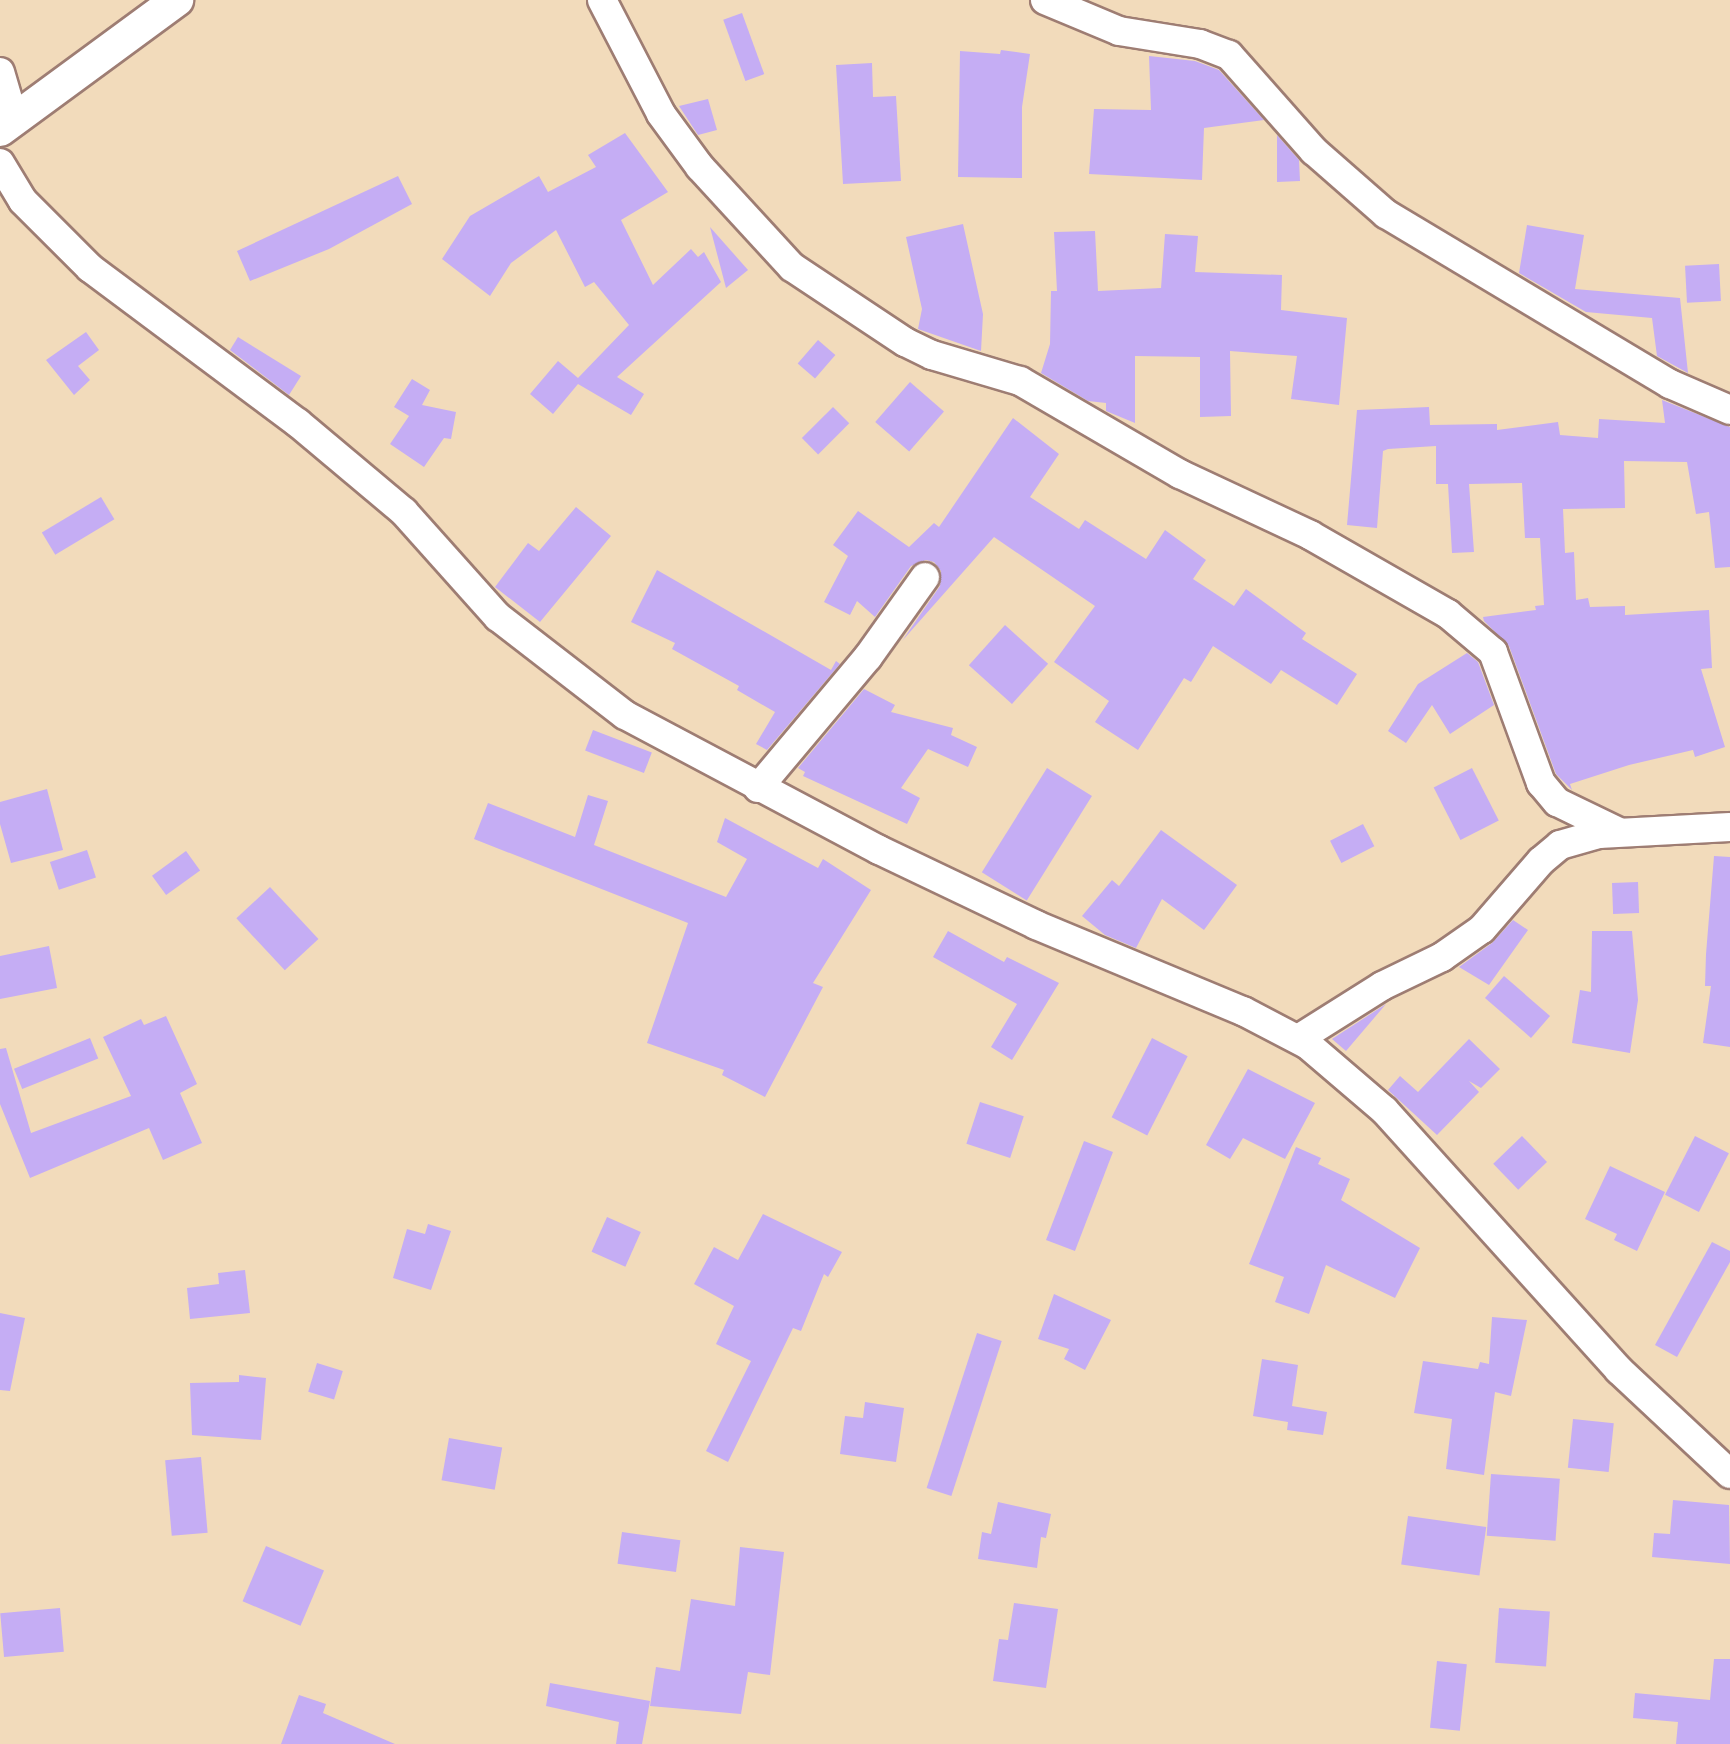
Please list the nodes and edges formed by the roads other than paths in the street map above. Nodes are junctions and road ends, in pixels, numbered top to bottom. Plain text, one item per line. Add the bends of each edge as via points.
1 (177, 0) edge
2 (602, 0) edge
3 (1045, 0) edge
4 (0, 72) edge
5 (7, 125) edge
6 (0, 163) edge
7 (1730, 410) edge
8 (925, 577) dead end
9 (758, 788) junction
10 (1730, 827) edge
11 (1619, 832) junction
12 (1298, 1039) junction
13 (1730, 1474) edge

1 - 5 street
2 - 11 street via 661,114 792,267 905,342 1020,381 1180,474 1310,535 1448,614 1493,652 1541,782 1558,802
3 - 7 street via 1119,31 1229,55 1314,151 1386,214 1670,384
4 - 5 street
6 - 9 street via 23,201 90,268 262,394 404,512 498,617 625,715
8 - 9 street
9 - 12 street via 1036,924
10 - 11 street
11 - 12 street via 1560,845 1482,929
12 - 13 street via 1385,1111 1619,1370

